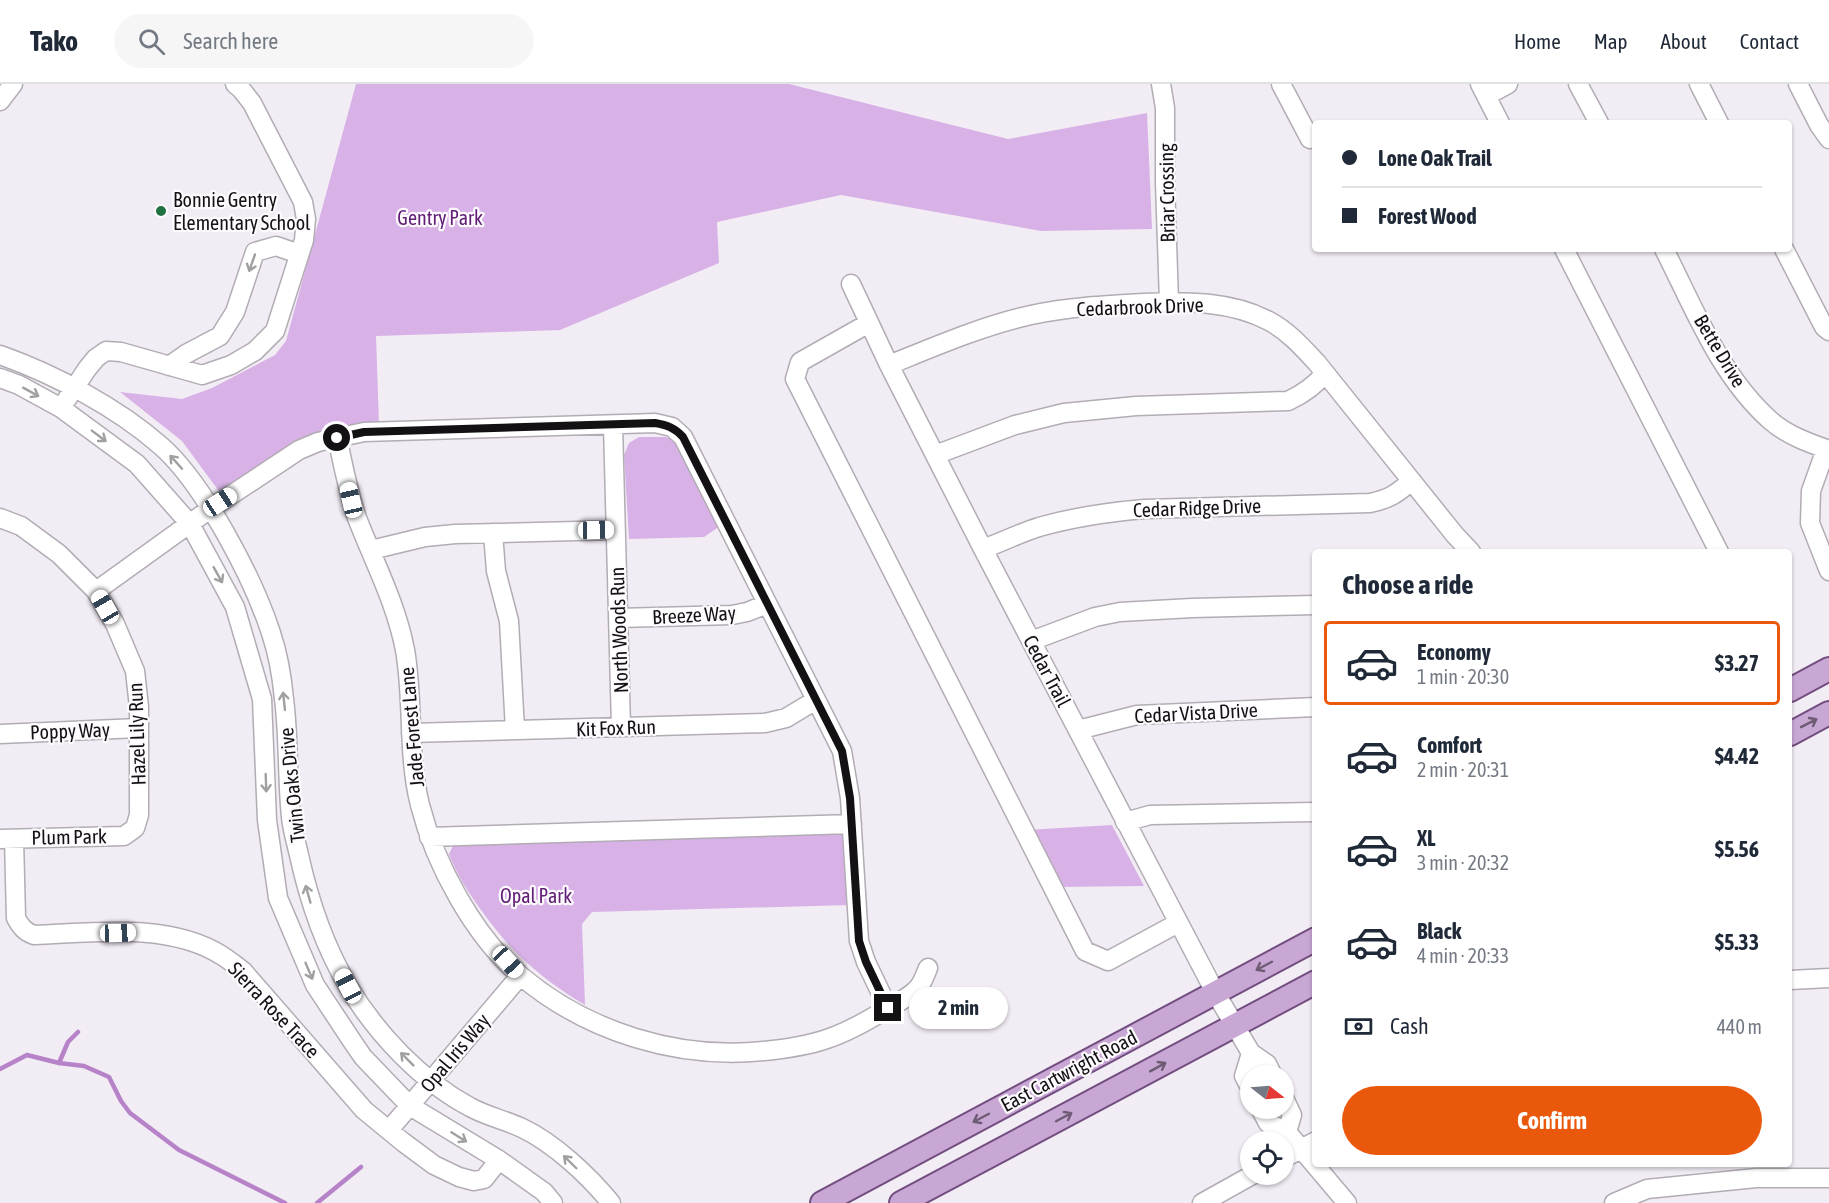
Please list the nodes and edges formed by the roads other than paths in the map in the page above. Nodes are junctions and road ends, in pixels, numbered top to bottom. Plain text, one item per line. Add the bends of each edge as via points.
1 (13, 84) edge
2 (235, 84) edge
3 (1161, 84) edge
4 (1281, 84) edge
5 (1508, 84) edge
6 (1578, 84) edge
7 (1699, 84) edge
8 (1798, 84) edge
9 (1483, 90) edge
10 (0, 101) edge
11 (1498, 120) edge
12 (1597, 120) edge
13 (1717, 120) edge
14 (1310, 139) dead end
15 (1829, 139) edge
16 (1566, 252) edge
17 (1666, 252) edge
18 (1786, 252) edge
19 (299, 254) junction
20 (851, 284) dead end
21 (1169, 302) junction
22 (869, 323) junction
23 (1829, 331) edge
24 (0, 355) edge
25 (889, 365) junction
26 (169, 366) junction
27 (1325, 373) junction
28 (0, 378) edge
29 (74, 389) junction
30 (61, 408) junction
31 (613, 425) junction
32 (337, 438) junction
33 (1827, 449) edge
34 (935, 455) junction
35 (1411, 481) junction
36 (210, 509) junction
37 (0, 518) edge
38 (189, 524) junction
39 (616, 530) junction
40 (493, 533) junction
41 (983, 549) junction
42 (1469, 549) edge
43 (1717, 549) edge
44 (370, 550) junction
45 (1829, 571) edge
46 (96, 591) junction
47 (767, 604) junction
48 (1312, 605) edge
49 (618, 618) junction
50 (1031, 640) junction
51 (1829, 669) edge
52 (1792, 689) edge
53 (816, 700) junction
54 (1312, 707) edge
55 (1829, 713) edge
56 (621, 727) junction
57 (139, 728) junction
58 (514, 730) junction
59 (1078, 730) junction
60 (411, 733) junction
61 (1792, 733) edge
62 (0, 734) edge
63 (1312, 812) edge
64 (1125, 822) junction
65 (852, 824) junction
66 (135, 828) joint
67 (429, 837) junction
68 (7, 839) edge
69 (1178, 923) junction
70 (1312, 941) edge
71 (928, 968) dead end
72 (520, 976) junction
73 (1829, 978) edge
74 (1792, 980) edge
75 (1312, 984) edge
76 (1215, 992) junction
77 (888, 1008) junction
78 (1235, 1024) junction
79 (1251, 1053) junction
80 (1247, 1065) edge
81 (1268, 1065) edge
82 (430, 1082) junction
83 (410, 1106) junction
84 (1266, 1119) edge
85 (389, 1130) junction
86 (1285, 1131) edge
87 (1294, 1136) edge
88 (1308, 1145) edge
89 (1294, 1153) edge
90 (499, 1160) junction
91 (1323, 1167) edge
92 (1829, 1178) edge
93 (1240, 1182) edge
94 (553, 1203) edge
95 (612, 1203) edge
96 (822, 1203) edge
97 (901, 1203) edge
98 (1202, 1203) edge
99 (1347, 1203) edge
100 (1614, 1203) edge

1 - 10 street
2 - 19 street via 252,103 303,202 306,219
3 - 21 street, Briar Crossing via 1165,108
4 - 14 street
5 - 9 street
6 - 12 street
7 - 13 street
8 - 15 street
9 - 11 street
16 - 43 street
17 - 33 street, Bette Drive via 1723,364 1749,398 1772,422
18 - 23 street
19 -> 26 street via 276,246 255,252 235,312 220,336
19 - 26 street via 275,331 255,351 202,375
20 - 22 street, Cedar Trail
21 - 25 street, Cedarbrook Drive via 1088,306 1030,315 968,333
21 - 27 street, Cedarbrook Drive via 1235,308 1271,322 1294,339
22 - 25 street, Cedar Trail
22 - 69 street via 800,362 795,379 1085,951 1108,961
24 - 29 street, Twin Oaks Drive via 36,368
25 - 34 street, Cedar Trail
26 - 29 street via 106,351 91,363
27 - 34 street via 1302,395 1288,400 1064,413 1015,424
27 - 35 street, Cedarbrook Drive
28 -> 30 street, Twin Oaks Drive
29 - 30 street
36 -> 29 street, Twin Oaks Drive via 182,468 161,446
30 -> 38 street, Twin Oaks Drive via 137,464
31 - 32 street via 364,432
31 - 39 street, North Woods Run
31 - 47 street via 655,423 672,427 683,437
32 - 36 street via 299,450
32 - 44 street, Jade Forest Lane via 351,500
33 - 45 street via 1811,491 1810,523
34 - 41 street, Cedar Trail
35 - 41 street, Cedar Ridge Drive via 1385,500 1370,503 1108,512 1038,528
35 - 42 street, Cedarbrook Drive
36 - 38 street
82 -> 36 street, Twin Oaks Drive via 376,1028 323,938 307,894 291,820 284,700 271,633 249,579
37 - 46 street, Hazel Lily Run via 21,526 59,554
38 - 46 street
38 -> 83 street, Twin Oaks Drive via 235,607 262,699 267,820 278,898 315,985 363,1057
39 - 40 street
39 - 49 street, North Woods Run
40 - 44 street via 425,537
40 - 58 street via 496,572 509,621
41 - 50 street, Cedar Trail
44 - 60 street, Jade Forest Lane via 390,596 405,650
46 - 57 street, Hazel Lily Run via 135,671
47 - 49 street, Breeze Way via 732,615
47 - 53 street
48 - 50 street via 1120,612
49 - 56 street, North Woods Run
50 - 59 street, Cedar Trail
51 - 52 main road
53 - 56 street, Kit Fox Run via 786,718 765,723
53 - 65 street via 842,751
54 - 59 street, Cedar Vista Drive via 1146,714
61 -> 55 main road
56 - 58 street, Kit Fox Run
57 - 62 street, Poppy Way
57 - 66 street, Hazel Lily Run via 139,815
58 - 60 street, Kit Fox Run
59 - 64 street, Cedar Trail
60 - 67 street, Jade Forest Lane via 413,773
63 - 64 street via 1150,815
64 - 69 street, Cedar Trail
65 - 67 street
65 - 77 street via 859,941
66 - 68 street, Plum Park via 124,836
67 - 72 street, Jade Forest Lane via 465,908
68 - 85 street, Sierra Rose Trace via 16,918 24,930 34,935 140,932 196,944 220,954 243,971 364,1110
69 - 76 street, Cedar Trail
70 -> 76 main road, East Cartwright Road
71 - 77 street, Jade Forest Lane via 916,990
72 - 77 street, Jade Forest Lane via 556,1003 589,1020 640,1040 682,1050 750,1053 790,1048 827,1040
72 - 82 street, Opal Iris Way
73 - 74 street
75 - 78 main road, East Cartwright Road
76 - 78 street, Cedar Trail
76 -> 96 main road, East Cartwright Road
78 - 79 street, Cedar Trail
97 -> 78 main road, East Cartwright Road
79 - 80 street
79 - 81 street, Cedar Trail
82 - 83 street, Opal Iris Way
95 -> 82 street, Twin Oaks Drive via 553,1146 524,1129 470,1107
83 - 85 street, Opal Iris Way
83 -> 90 street, Twin Oaks Drive
84 - 86 street
85 - 90 street, Sierra Rose Trace via 434,1165 459,1177 484,1179
87 - 88 street
88 - 89 street
90 - 94 street, Twin Oaks Drive
91 - 99 street
92 - 100 street via 1756,1178 1647,1189
93 - 98 street

